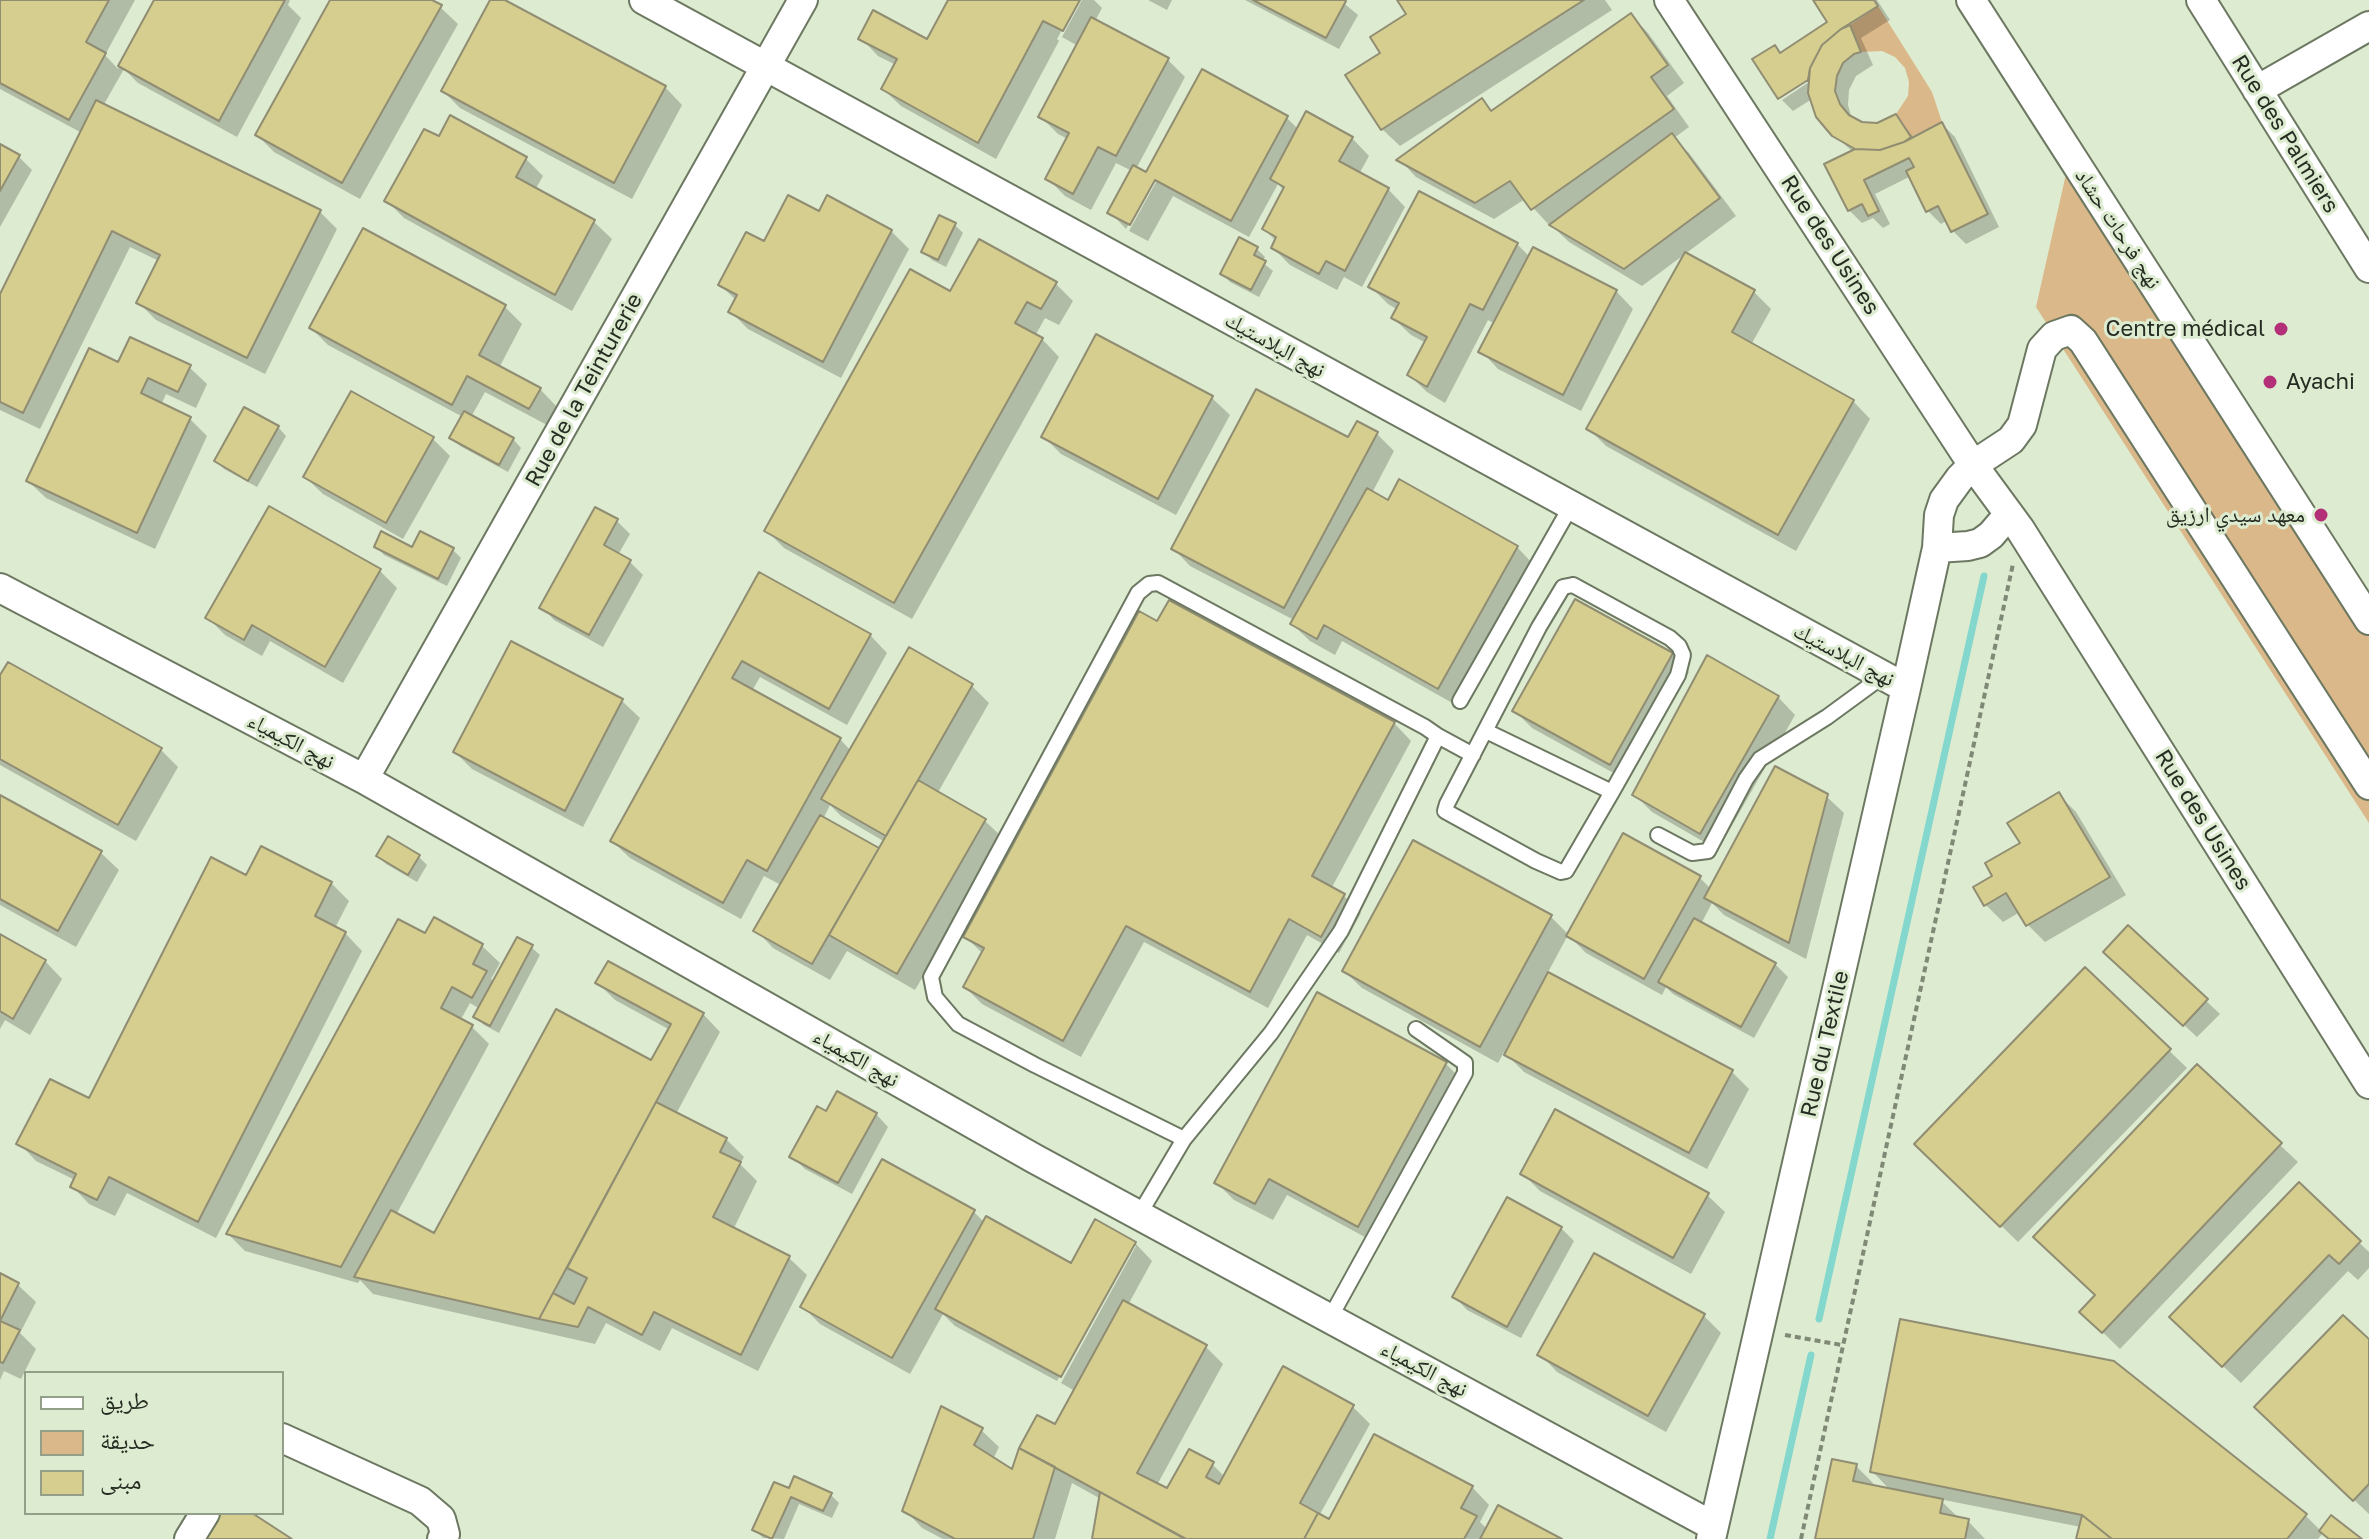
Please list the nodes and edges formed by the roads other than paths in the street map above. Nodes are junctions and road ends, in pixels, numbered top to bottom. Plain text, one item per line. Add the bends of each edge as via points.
1 (644, 0) edge
2 (803, 0) edge
3 (1669, 0) edge
4 (1971, 0) edge
5 (2201, 0) edge
6 (2369, 26) edge
7 (766, 68) junction
8 (2257, 90) junction
9 (2369, 268) edge
10 (1973, 465) junction
11 (1571, 506) junction
12 (2015, 521) junction
13 (1937, 548) junction
14 (0, 588) edge
15 (2365, 606) edge
16 (1894, 682) junction
17 (1460, 701) dead end
18 (1486, 731) junction
19 (1438, 736) junction
20 (1473, 755) junction
21 (364, 779) junction
22 (2369, 785) edge
23 (1612, 792) junction
24 (1658, 835) dead end
25 (1416, 1029) dead end
26 (2369, 1084) edge
27 (1184, 1139) junction
28 (1139, 1215) junction
29 (1330, 1318) junction
30 (284, 1439) edge
31 (204, 1515) edge
32 (1712, 1533) edge
33 (189, 1539) edge
34 (442, 1539) edge

1 - 7 street, نهج البلاستيك
2 - 7 street, Rue de la Teinturerie
3 - 10 street, Rue des Usines
4 - 15 street, نهج فرحات حشاد
5 - 8 street, Rue des Palmiers
6 - 8 street
7 - 11 street, نهج البلاستيك
7 - 21 street, Rue de la Teinturerie
8 - 9 street, Rue des Palmiers
10 - 12 street, Rue des Usines
10 - 13 street, Rue du Textile via 1944,500
10 - 22 street, Rue du Textile via 2011,440 2022,425 2042,349 2054,336 2071,330 2083,341
11 - 16 street, نهج البلاستيك
11 - 17 lane
12 - 13 street via 1980,543
12 - 26 street, Rue des Usines
13 - 16 street, Rue du Textile
14 - 21 street, نهج الكيمياء
16 - 24 lane via 1760,759 1708,851 1692,853
16 - 32 street, Rue du Textile
18 - 20 lane
18 - 23 lane
18 - 23 lane via 1539,627 1563,587 1573,585 1670,638 1683,655 1678,675
19 - 20 lane
19 - 27 lane via 1341,931 1271,1033
19 - 27 lane via 1158,583 1138,593 931,977 935,997 958,1024
20 - 23 lane via 1445,811 1557,871 1566,871
21 - 28 street, نهج الكيمياء
25 - 29 lane via 1465,1063 1465,1073
27 - 28 lane
28 - 29 street, نهج الكيمياء
29 - 32 street, نهج الكيمياء
30 - 34 street via 420,1501 441,1519
31 - 33 street

